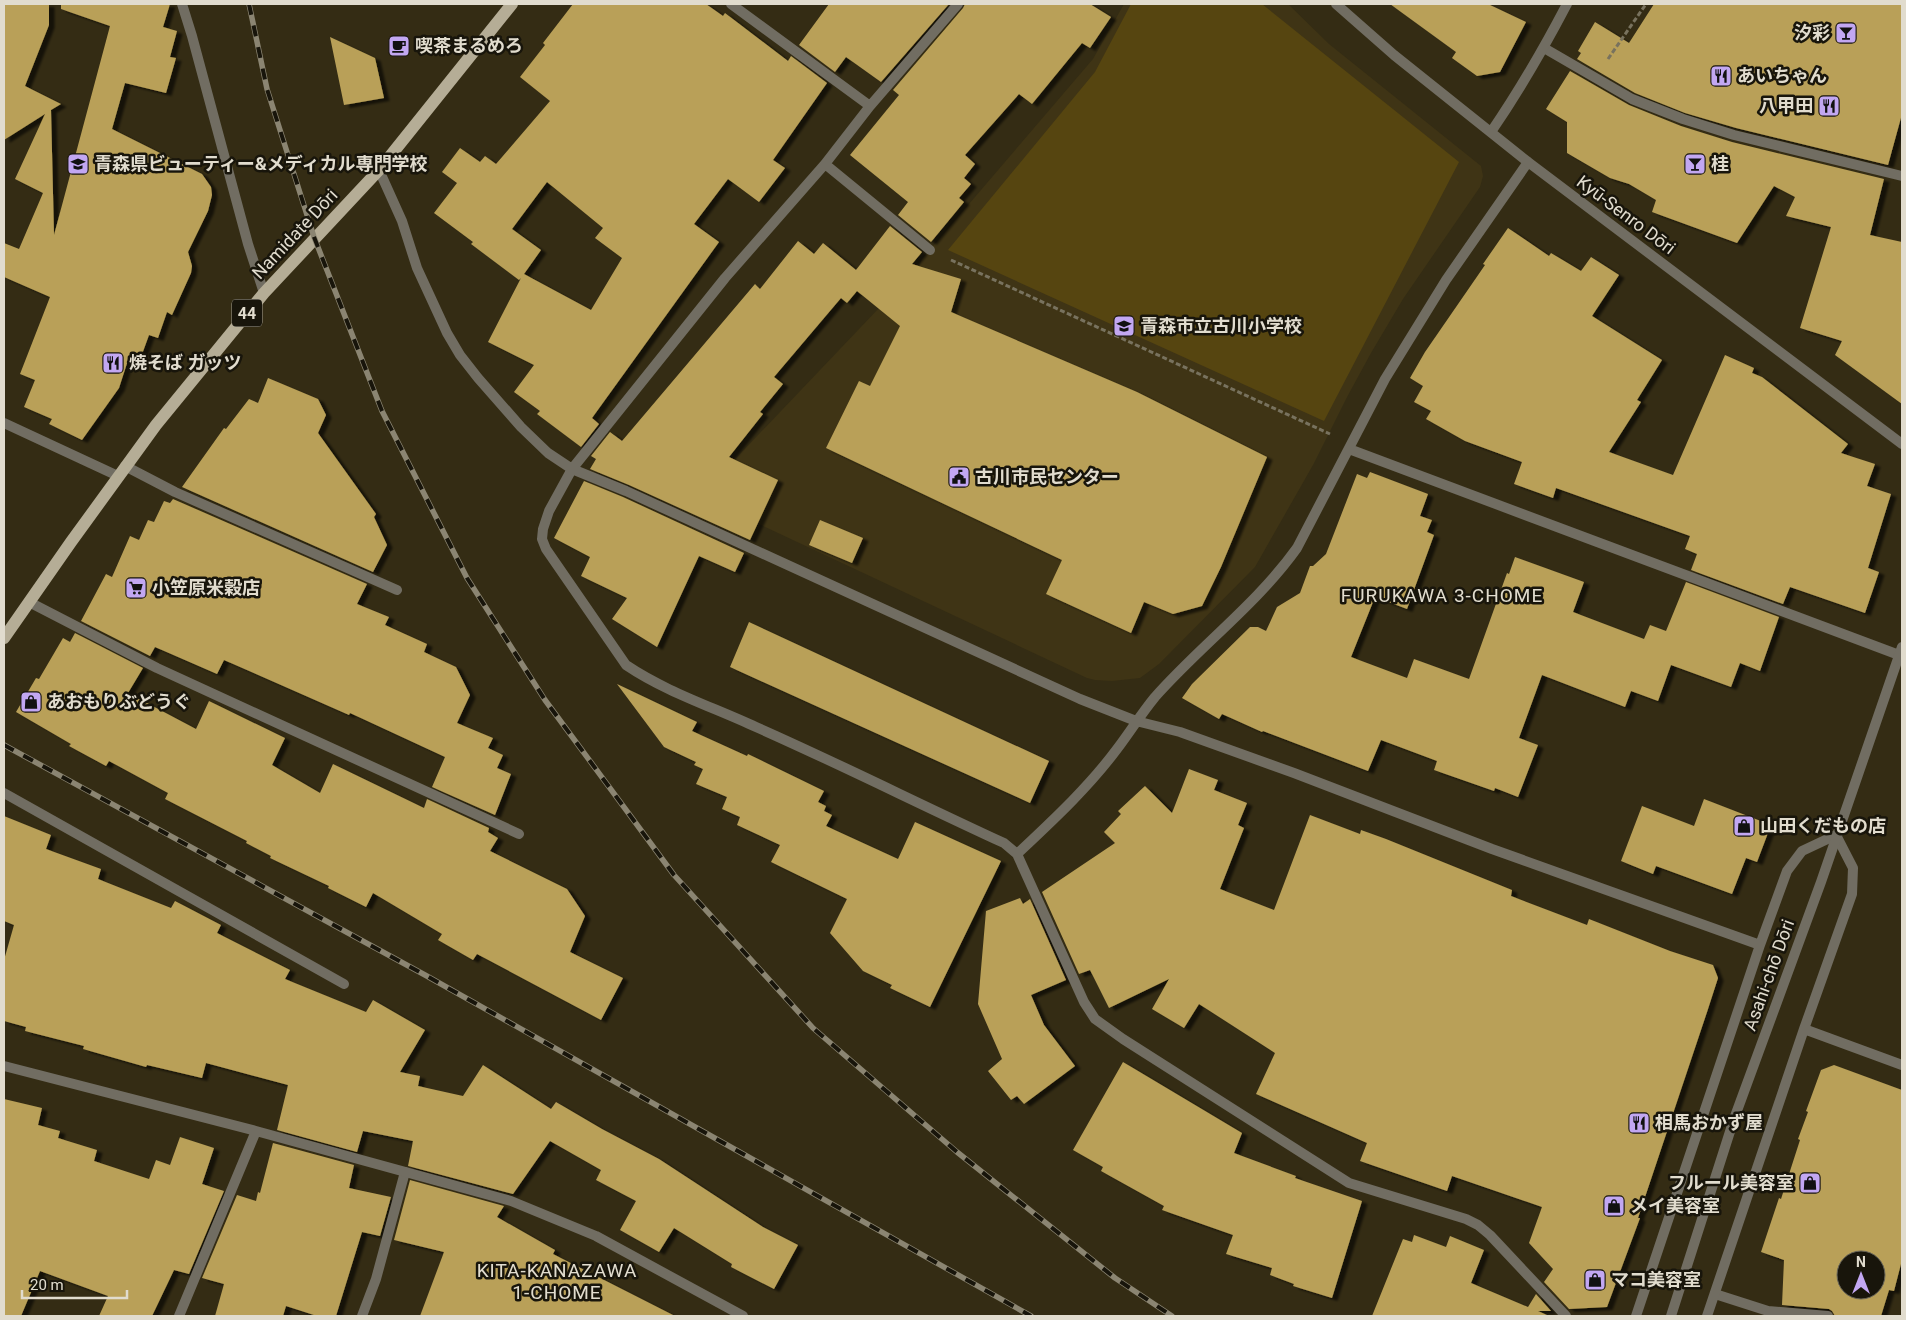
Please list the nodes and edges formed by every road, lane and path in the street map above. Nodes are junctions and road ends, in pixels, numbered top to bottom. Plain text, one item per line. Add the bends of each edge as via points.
1 (182, 4) edge
2 (512, 4) edge
3 (731, 4) edge
4 (958, 4) edge
5 (1336, 4) edge
6 (1567, 4) edge
7 (1646, 4) edge
8 (1544, 48) junction
9 (1595, 78) junction
10 (870, 106) junction
11 (1491, 132) junction
12 (1528, 162) junction
13 (825, 164) junction
14 (379, 170) junction
15 (1902, 176) edge
16 (930, 250) joint
17 (264, 292) junction
18 (4, 424) edge
19 (1332, 435) dead end
20 (1902, 444) edge
21 (1349, 449) junction
22 (572, 469) junction
23 (122, 471) junction
24 (396, 590) dead end
25 (29, 602) junction
26 (4, 638) edge
27 (1901, 651) edge
28 (1136, 721) junction
29 (4, 793) edge
30 (519, 834) dead end
31 (1836, 835) junction
32 (1017, 854) junction
33 (1760, 945) junction
34 (344, 984) dead end
35 (1804, 1030) junction
36 (1902, 1065) edge
37 (4, 1066) edge
38 (256, 1131) junction
39 (405, 1172) junction
40 (1715, 1294) junction
41 (179, 1316) edge
42 (362, 1316) edge
43 (744, 1316) edge
44 (1566, 1316) edge
45 (1636, 1316) edge
46 (1671, 1316) edge
47 (1707, 1316) edge
48 (1828, 1316) edge

1 - 17 street
2 - 14 main road, Namidate Dōri / 44
3 - 10 street
4 - 10 street
5 - 11 street, Kyū-Senro Dōri
6 - 8 street
7 - 9 path
8 - 9 street
8 - 11 street
9 - 15 street via 1632,100 1683,119 1734,135
10 - 13 street
11 - 12 street, Kyū-Senro Dōri
12 - 20 street, Kyū-Senro Dōri
12 - 21 street via 1446,280 1385,379
13 - 16 street
13 - 22 street via 725,278
14 - 17 main road, Namidate Dōri / 44
14 - 22 street via 402,221 417,268 460,355 521,427
16 - 19 path
17 - 23 main road, Namidate Dōri / 44
18 - 23 street
21 - 27 street
21 - 28 street via 1297,548 1279,573 1192,658
22 - 28 street via 1080,699
22 - 32 street via 549,511 542,539 553,561 626,665 663,687 1004,843
23 - 24 street
23 - 25 main road, Namidate Dōri / 44
25 - 26 main road, Namidate Dōri / 44
25 - 30 street via 157,668
27 - 31 street, Asahi-chō Dōri
28 - 32 street via 1082,789
28 - 33 street via 1180,732
29 - 34 street
31 - 33 street via 1802,852 1787,871
31 - 35 street via 1853,868 1852,894
31 - 46 street, Asahi-chō Dōri via 1734,1119
32 - 44 street via 1084,1002 1095,1019 1349,1183 1466,1218 1478,1226
33 - 45 street
35 - 36 street
35 - 40 street
37 - 38 street
38 - 39 street
38 - 41 street
39 - 42 street via 376,1279
39 - 43 street via 512,1201 596,1236
40 - 47 street
40 - 48 street via 1768,1311

